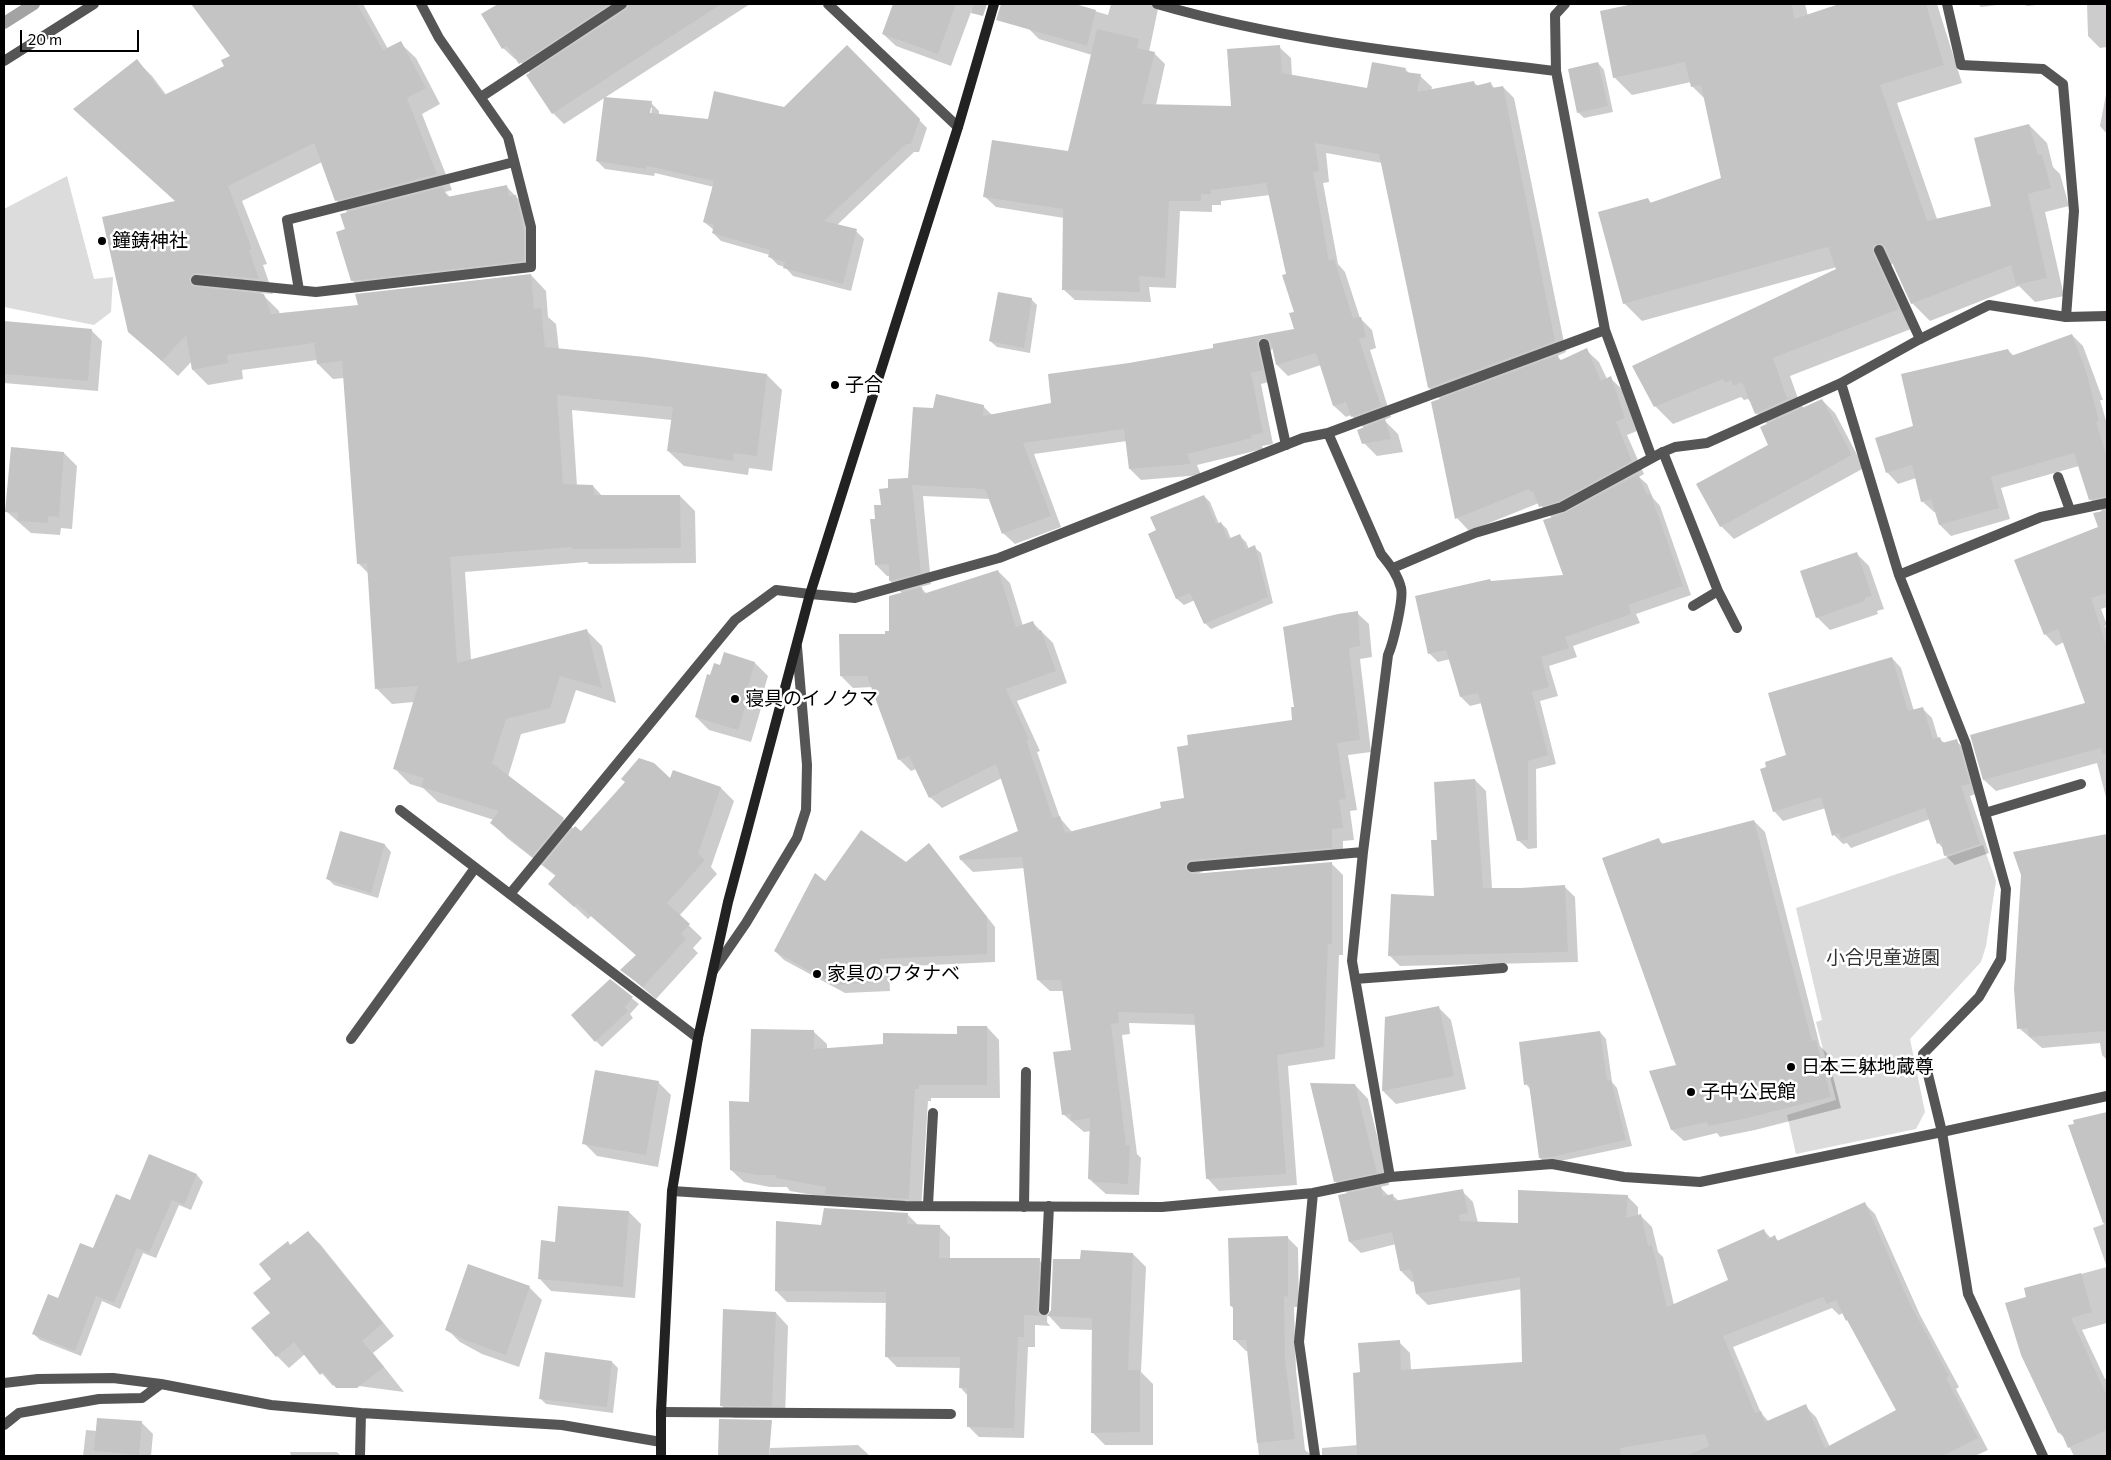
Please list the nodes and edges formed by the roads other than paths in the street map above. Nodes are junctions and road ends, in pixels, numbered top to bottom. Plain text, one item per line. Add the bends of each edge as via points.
1 (94, 4) edge
2 (421, 4) edge
3 (622, 4) edge
4 (828, 4) edge
5 (994, 4) edge
6 (1157, 4) edge
7 (1565, 4) edge
8 (1947, 4) edge
9 (4, 61) edge
10 (1556, 72) junction
11 (480, 97) junction
12 (958, 127) junction
13 (514, 162) junction
14 (1879, 250) dead end
15 (196, 280) dead end
16 (299, 290) junction
17 (2107, 316) edge
18 (2066, 317) junction
19 (1605, 330) junction
20 (1920, 339) junction
21 (1264, 344) dead end
22 (1841, 382) junction
23 (1328, 433) junction
24 (1286, 445) junction
25 (1663, 452) junction
26 (1652, 458) junction
27 (2058, 477) dead end
28 (2107, 503) edge
29 (2070, 510) junction
30 (1393, 568) junction
31 (1900, 575) junction
32 (1718, 592) junction
33 (810, 594) junction
34 (1693, 606) dead end
35 (1737, 628) dead end
36 (796, 643) junction
37 (2081, 784) dead end
38 (400, 810) dead end
39 (1985, 813) junction
40 (1363, 852) junction
41 (1192, 867) dead end
42 (475, 868) junction
43 (510, 894) junction
44 (1503, 968) dead end
45 (713, 971) junction
46 (1355, 979) junction
47 (698, 1038) junction
48 (351, 1039) dead end
49 (1026, 1072) dead end
50 (2107, 1096) edge
51 (933, 1113) dead end
52 (1942, 1132) junction
53 (1390, 1177) junction
54 (672, 1191) junction
55 (1313, 1193) junction
56 (928, 1206) junction
57 (1049, 1206) junction
58 (1024, 1207) junction
59 (1044, 1310) dead end
60 (4, 1383) edge
61 (161, 1384) junction
62 (661, 1412) junction
63 (361, 1413) junction
64 (952, 1414) dead end
65 (4, 1426) edge
66 (661, 1442) junction
67 (360, 1456) edge
68 (661, 1456) edge
69 (1315, 1456) edge
70 (2043, 1456) edge

1 - 9 street
2 - 11 street
3 - 11 street
4 - 12 street
5 - 12 street
6 - 10 street via 1194,15 1333,44
7 - 10 street via 1555,15
8 - 18 street via 1961,65 2043,68 2063,84 2074,211
10 - 19 street
11 - 13 street via 508,137
12 - 33 street
13 - 16 street via 287,220
13 - 16 street via 531,227 531,267 316,292
14 - 20 street
15 - 16 street
17 - 18 street
18 - 20 street via 1989,305
19 - 23 street
19 - 26 street
20 - 22 street
21 - 24 street
22 - 25 street via 1707,443
22 - 31 street
23 - 24 street
23 - 30 street via 1381,554
24 - 33 street via 1000,558 855,598
25 - 26 street
25 - 32 street
26 - 30 street via 1562,507 1475,533
27 - 29 street
28 - 29 street
29 - 31 street via 2041,517
30 - 40 street via 1402,590 1388,655
31 - 39 street via 1966,744
32 - 34 street
32 - 35 street
33 - 36 street
33 - 43 street via 776,590 735,620
36 - 45 street
36 - 45 street via 807,764 806,810 797,838
37 - 39 street
38 - 42 street
39 - 52 street via 2006,890 2002,959 1979,996 1923,1054
40 - 41 street
40 - 46 street via 1352,961
42 - 43 street
42 - 48 street
43 - 47 street
44 - 46 street
45 - 47 street
46 - 53 street
47 - 54 street
49 - 58 street
50 - 52 street
51 - 56 street
52 - 53 street via 1700,1182 1624,1177 1552,1164
52 - 70 street via 1968,1294
53 - 55 street
54 - 56 street
54 - 62 street
55 - 57 street via 1162,1207
55 - 69 street via 1299,1342
56 - 58 street
57 - 58 street
57 - 59 street
60 - 61 street via 113,1378
61 - 63 street via 271,1405
61 - 65 street via 142,1398 99,1399 19,1413
62 - 64 street
62 - 66 street
63 - 66 street via 562,1425
63 - 67 street
66 - 68 street

